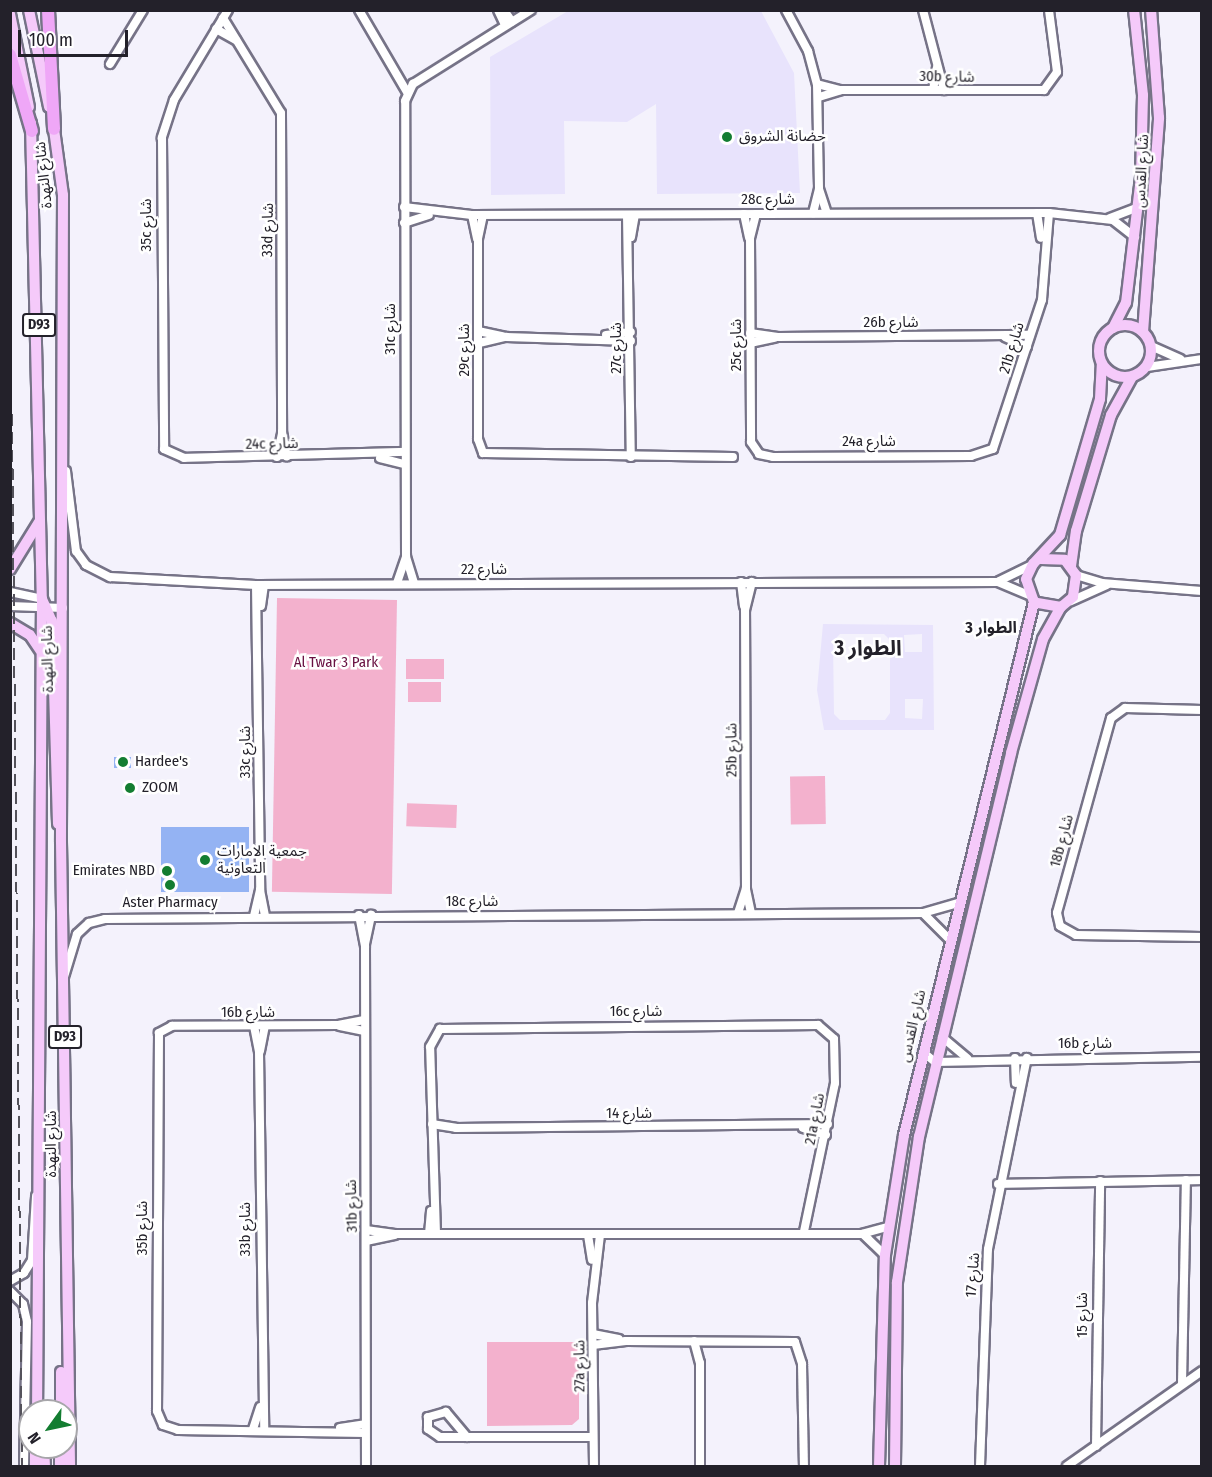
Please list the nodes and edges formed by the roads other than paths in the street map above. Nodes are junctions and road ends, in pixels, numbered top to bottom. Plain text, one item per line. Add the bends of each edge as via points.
1 (29, 10) edge
2 (48, 10) edge
3 (143, 10) edge
4 (360, 10) edge
5 (498, 10) edge
6 (504, 10) edge
7 (531, 10) edge
8 (786, 10) edge
9 (923, 10) edge
10 (1049, 10) edge
11 (1134, 10) edge
12 (1151, 10) edge
13 (10, 14) edge
14 (226, 14) edge
15 (508, 24) junction
16 (216, 29) junction
17 (238, 41) junction
18 (10, 55) edge
19 (938, 62) junction
20 (110, 64) dead end
21 (394, 68) junction
22 (413, 84) junction
23 (818, 84) junction
24 (842, 90) junction
25 (933, 90) junction
26 (944, 90) junction
27 (408, 92) junction
28 (819, 97) junction
29 (54, 129) junction
30 (32, 131) junction
31 (819, 189) junction
32 (404, 207) junction
33 (1139, 207) junction
34 (813, 213) junction
35 (827, 213) junction
36 (1037, 213) junction
37 (1049, 213) junction
38 (744, 214) junction
39 (756, 214) junction
40 (431, 215) junction
41 (472, 215) junction
42 (483, 215) junction
43 (631, 215) junction
44 (1106, 219) junction
45 (404, 222) junction
46 (750, 238) junction
47 (1136, 238) junction
48 (478, 239) junction
49 (1042, 243) junction
50 (1113, 328) junction
51 (478, 331) junction
52 (1143, 332) junction
53 (750, 333) junction
54 (1030, 335) junction
55 (1004, 336) junction
56 (506, 337) junction
57 (631, 337) junction
58 (778, 337) junction
59 (479, 342) junction
60 (750, 343) junction
61 (1151, 346) junction
62 (1027, 347) junction
63 (1202, 359) edge
64 (1184, 360) junction
65 (1102, 364) junction
66 (1147, 367) junction
67 (1132, 377) junction
68 (282, 432) junction
69 (755, 451) joint
70 (404, 452) junction
71 (169, 454) joint
72 (984, 454) joint
73 (65, 457) junction
74 (277, 457) junction
75 (287, 457) junction
76 (376, 457) junction
77 (631, 457) junction
78 (733, 457) dead end
79 (404, 464) junction
80 (41, 519) junction
81 (406, 557) junction
82 (1037, 562) junction
83 (10, 569) edge
84 (1074, 570) junction
85 (741, 582) junction
86 (752, 582) junction
87 (998, 582) junction
88 (397, 583) junction
89 (414, 583) junction
90 (1111, 584) junction
91 (260, 585) junction
92 (1202, 591) edge
93 (10, 592) edge
94 (1031, 599) junction
95 (44, 605) junction
96 (1065, 605) junction
97 (10, 606) edge
98 (63, 608) junction
99 (745, 610) junction
100 (10, 623) edge
101 (41, 654) junction
102 (1202, 708) edge
103 (61, 842) junction
104 (746, 889) junction
105 (260, 890) junction
106 (957, 903) junction
107 (738, 913) junction
108 (751, 913) junction
109 (923, 913) junction
110 (359, 915) junction
111 (371, 915) junction
112 (254, 916) junction
113 (266, 916) junction
114 (1202, 931) edge
115 (1189, 934) junction
116 (1202, 937) edge
117 (948, 938) junction
118 (365, 946) junction
119 (63, 980) junction
120 (364, 1020) junction
121 (339, 1025) junction
122 (254, 1026) junction
123 (266, 1026) junction
124 (364, 1031) junction
125 (831, 1032) joint
126 (159, 1033) joint
127 (941, 1035) junction
128 (922, 1051) junction
129 (259, 1052) junction
130 (1202, 1057) edge
131 (968, 1058) junction
132 (1015, 1058) junction
133 (1027, 1058) junction
134 (935, 1062) junction
135 (1017, 1088) junction
136 (432, 1124) junction
137 (828, 1124) junction
138 (802, 1127) junction
139 (456, 1128) junction
140 (432, 1134) junction
141 (826, 1135) junction
142 (999, 1180) junction
143 (1183, 1180) junction
144 (1202, 1180) edge
145 (1096, 1181) junction
146 (36, 1195) junction
147 (812, 1210) junction
148 (888, 1227) junction
149 (366, 1230) junction
150 (804, 1232) junction
151 (815, 1233) junction
152 (395, 1234) junction
153 (432, 1234) junction
154 (861, 1234) junction
155 (588, 1235) junction
156 (600, 1235) junction
157 (366, 1241) junction
158 (885, 1255) junction
159 (593, 1264) junction
160 (10, 1281) edge
161 (897, 1282) junction
162 (10, 1291) edge
163 (40, 1308) junction
164 (64, 1310) junction
165 (593, 1334) junction
166 (706, 1340) junction
167 (626, 1341) junction
168 (694, 1341) junction
169 (593, 1346) junction
170 (1183, 1354) junction
171 (700, 1363) junction
172 (1202, 1371) edge
173 (1192, 1377) junction
174 (1182, 1384) junction
175 (37, 1399) edge
176 (44, 1399) edge
177 (61, 1399) edge
178 (261, 1406) junction
179 (1097, 1421) junction
180 (365, 1424) junction
181 (254, 1429) junction
182 (264, 1429) junction
183 (335, 1429) junction
184 (365, 1433) junction
185 (467, 1437) junction
186 (593, 1437) junction
187 (1104, 1440) junction
188 (1096, 1446) junction
189 (67, 1466) edge
190 (24, 1467) edge
191 (366, 1467) edge
192 (594, 1467) edge
193 (700, 1467) edge
194 (804, 1467) edge
195 (879, 1467) edge
196 (895, 1467) edge
197 (980, 1467) edge
198 (1067, 1467) edge

1 - 29 main road, شارع النهدة / D93
2 - 29 highway
3 - 20 street
4 - 21 street
5 - 15 street
6 - 15 street
7 - 15 street
8 - 23 street via 808,51
9 - 19 street
10 - 26 street, 30b شارع via 1057,72 1051,87
11 - 33 main road, شارع القدس via 1143,95
12 - 52 main road, شارع القدس via 1159,128
13 - 30 main road, شارع النهدة / D93
14 - 16 street, 35c شارع
14 - 17 street, 33d شارع
15 - 22 street
16 - 17 street
16 - 71 street, 35c شارع via 168,112 161,145 161,437
17 - 68 street, 33d شارع via 281,113
18 - 30 highway
19 - 25 street
19 - 26 street
21 - 22 street
21 - 27 street
22 - 27 street
23 - 24 street, 30b شارع
23 - 28 street
24 - 25 street, 30b شارع
24 - 28 street, 30b شارع
25 - 26 street, 30b شارع
27 - 32 street, 31c شارع
28 - 31 street
29 - 73 main road, شارع النهدة / D93 via 63,186
30 - 80 main road, شارع النهدة / D93
31 - 34 street
31 - 35 street
32 - 40 street, 28c شارع
32 - 45 street, 31c شارع
33 - 44 street, 28c شارع
33 - 47 main road, شارع القدس
34 - 35 street, 28c شارع
34 - 39 street, 28c شارع
35 - 36 street, 28c شارع
36 - 37 street, 28c شارع
36 - 49 street, 21b شارع
37 - 44 street, 28c شارع
37 - 49 street, 21b شارع
38 - 39 street, 28c شارع
38 - 43 street, 28c شارع
38 - 46 street, 25c شارع
39 - 46 street, 25c شارع
40 - 41 street, 28c شارع
40 - 45 street, 28c شارع
41 - 42 street, 28c شارع
41 - 48 street, 29c شارع
42 - 43 street, 28c شارع
42 - 48 street, 29c شارع
43 - 57 street, 27c شارع
44 - 47 street, 28c شارع
45 - 70 street, 31c شارع
46 - 53 street, 25c شارع
47 - 50 main road, شارع القدس via 1126,303
48 - 51 street, 29c شارع
49 - 54 street, 21b شارع via 1043,293
50 - 52 main road via 1129,325
50 - 65 main road via 1099,344
51 - 56 street
51 - 59 street, 29c شارع
52 - 61 main road
53 - 58 street, 26b شارع
53 - 60 street, 25c شارع
54 - 55 street, 26b شارع
54 - 62 street, 21b شارع
55 - 58 street, 26b شارع
55 - 62 street, 26b شارع
56 - 57 street
56 - 59 street
57 - 77 street, 27c شارع
58 - 60 street, 26b شارع
59 - 77 street, 29c شارع via 478,442 489,456
60 - 69 street, 25c شارع
61 - 64 street
61 - 66 main road
62 - 72 street, 21b شارع via 999,440
63 - 64 street
64 - 66 street
65 - 67 main road via 1114,376
65 - 82 main road via 1100,399 1063,526
66 - 67 main road
67 - 84 main road via 1111,415 1076,531
68 - 74 street, 33d شارع
68 - 75 street, 33d شارع
69 - 72 street, 24a شارع via 768,457
70 - 76 street, 24c شارع
70 - 79 street, 31c شارع
71 - 74 street, 24c شارع
73 - 91 street, شارع 22 via 73,542 86,565 110,577
73 - 98 main road, شارع النهدة / D93
74 - 75 street, 24c شارع
75 - 76 street, 24c شارع
76 - 79 street, 24c شارع
77 - 78 street
79 - 81 street, 31c شارع
80 - 83 main road
80 - 95 main road, شارع النهدة / D93
81 - 88 street, 31c شارع
81 - 89 street, 31c شارع
82 - 84 main road via 1057,557
82 - 87 street, شارع 22
82 - 94 main road via 1026,579
84 - 90 street
84 - 96 main road via 1077,590
85 - 86 street, شارع 22
85 - 89 street, شارع 22
85 - 99 street, 25b شارع
86 - 87 street, شارع 22
86 - 99 street, 25b شارع
87 - 94 street, شارع 22
88 - 89 street, شارع 22
88 - 91 street, شارع 22
90 - 92 street
90 - 96 street
91 - 105 street, 33c شارع
93 - 95 street
94 - 96 main road
94 - 106 main road, شارع القدس
95 - 97 street
95 - 98 street
95 - 101 main road, شارع النهدة / D93
95 - 103 main road
96 - 127 main road, شارع القدس via 1040,650
98 - 103 main road, شارع النهدة / D93
99 - 104 street, 25b شارع
100 - 101 main road via 30,635
101 - 146 main road, شارع النهدة / D93
102 - 115 street, 18b شارع via 1125,708 1111,718 1057,913 1060,926 1076,934
103 - 119 main road, شارع النهدة / D93
104 - 107 street, 25b شارع
104 - 108 street, 25b شارع
105 - 112 street, 33c شارع
105 - 113 street, 33c شارع
106 - 109 street, 18c شارع
106 - 117 main road, شارع القدس
107 - 108 street, 18c شارع
107 - 111 street, 18c شارع
108 - 109 street, 18c شارع
109 - 117 street via 939,922
110 - 111 street, 18c شارع
110 - 113 street, 18c شارع
110 - 118 street, 31b شارع
111 - 118 street, 31b شارع
112 - 113 street, 18c شارع
112 - 119 street, 18c شارع via 99,919 85,926
114 - 115 street, 18b شارع
115 - 116 street, 18b شارع
117 - 128 main road, شارع القدس
118 - 120 street, 31b شارع
119 - 164 main road, شارع النهدة / D93
120 - 121 street, 16b شارع
120 - 124 street, 31b شارع
121 - 123 street, 16b شارع
121 - 124 street, 16b شارع
122 - 123 street, 16b شارع
122 - 126 street, 16b شارع via 172,1026
122 - 129 street, 33b شارع
123 - 129 street, 33b شارع
124 - 149 street, 31b شارع
125 - 136 street, 16c شارع via 818,1025 440,1029 430,1042
125 - 137 street, 21a شارع via 836,1069
126 - 181 street, 35b شارع via 157,1388 161,1423 185,1430
127 - 131 street
127 - 134 main road, شارع القدس
128 - 134 street
128 - 148 main road, شارع القدس
129 - 178 street, 33b شارع
130 - 133 street, 16b شارع
131 - 132 street, 16b شارع
131 - 134 street, 16b شارع
132 - 133 street, 16b شارع
132 - 135 street, شارع 17
133 - 135 street, شارع 17
134 - 161 main road, شارع القدس
135 - 142 street, شارع 17
136 - 139 street, شارع 14
136 - 140 street
137 - 138 street, شارع 14
137 - 141 street, 21a شارع
138 - 139 street, شارع 14
138 - 141 street, شارع 14
139 - 140 street, شارع 14
140 - 153 street
141 - 147 street, 21a شارع
142 - 145 street
142 - 197 street, شارع 17 via 984,1293
143 - 144 street
143 - 145 street
143 - 170 street
145 - 179 street, شارع 15
146 - 160 street via 32,1260 24,1273
146 - 163 main road, شارع النهدة / D93
147 - 150 street, 21a شارع
147 - 151 street, 21a شارع
148 - 154 street
148 - 158 main road, شارع القدس
148 - 161 main road via 895,1235
149 - 152 street
149 - 157 street, 31b شارع
150 - 151 street
150 - 156 street
151 - 154 street
152 - 153 street
152 - 157 street
153 - 155 street
154 - 158 street
155 - 156 street
155 - 159 street, 27a شارع
156 - 159 street, 27a شارع
157 - 180 street, 31b شارع
158 - 195 main road, شارع القدس
159 - 165 street, 27a شارع
161 - 196 main road, شارع القدس
162 - 190 street via 23,1304 27,1322
163 - 175 main road, شارع النهدة / D93
163 - 176 main road, شارع النهدة
164 - 177 main road, شارع النهدة
164 - 189 main road, شارع النهدة / D93
165 - 167 street
165 - 169 street, 27a شارع
166 - 168 street
166 - 171 street
166 - 194 street via 787,1340 800,1350
167 - 168 street
167 - 169 street
168 - 171 street
169 - 186 street, 27a شارع
170 - 173 street
170 - 174 street
171 - 193 street
172 - 173 street
173 - 174 street
174 - 187 street
178 - 181 street, 33b شارع
178 - 182 street, 33b شارع
179 - 187 street, شارع 15
179 - 188 street, شارع 15
180 - 183 street
180 - 184 street, 31b شارع
181 - 182 street
182 - 183 street
183 - 184 street
184 - 191 street, 31b شارع
185 - 185 street via 446,1412 428,1417 433,1435
185 - 186 street
186 - 192 street, 27a شارع
187 - 188 street
188 - 198 street

